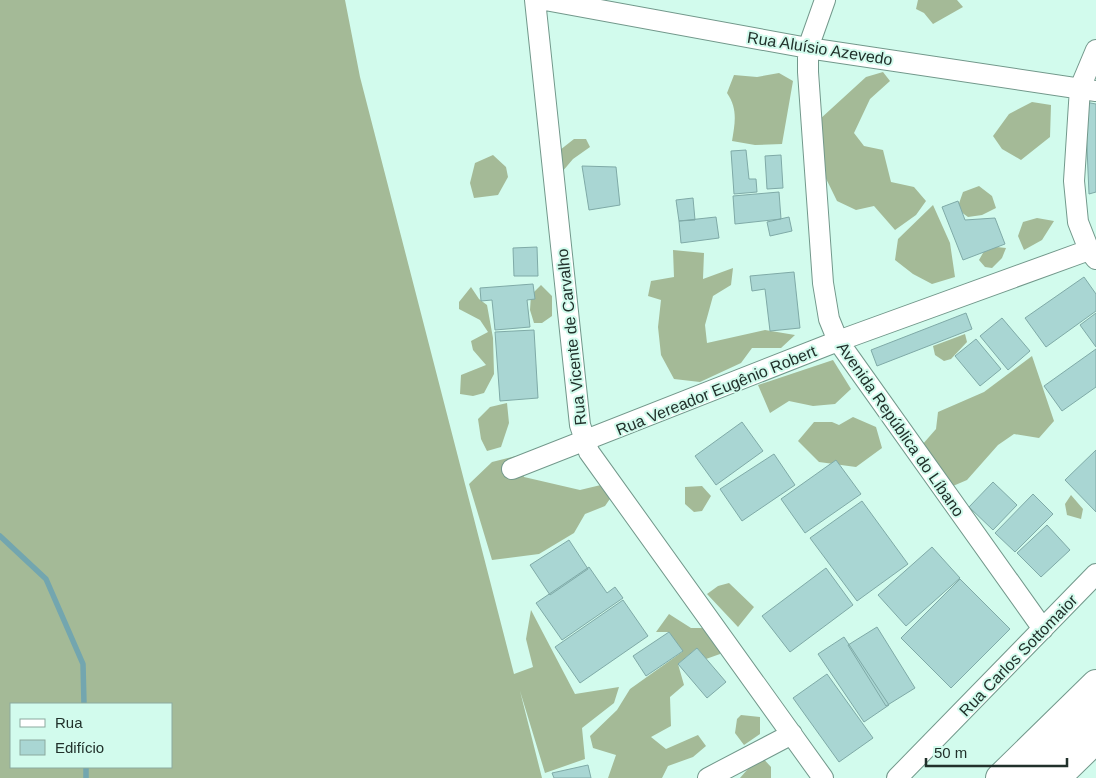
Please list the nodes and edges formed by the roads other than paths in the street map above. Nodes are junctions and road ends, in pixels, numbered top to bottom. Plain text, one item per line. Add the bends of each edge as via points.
1 (535, 0) edge
2 (546, 0) edge
3 (825, 0) edge
4 (808, 48) junction
5 (1096, 50) edge
6 (1088, 89) edge
7 (1093, 255) edge
8 (838, 341) junction
9 (584, 442) junction
10 (512, 469) dead end
11 (1096, 574) edge
12 (1043, 629) junction
13 (1096, 684) edge
14 (1096, 708) edge
15 (792, 734) junction
16 (708, 778) edge
17 (823, 778) edge
18 (897, 778) edge
19 (1000, 778) edge
20 (1028, 778) edge

1 - 9 street, Rua Vicente de Carvalho
2 - 4 street, Rua Aluísio Azevedo
3 - 4 street, Avenida República do Líbano
4 - 6 street, Rua Aluísio Azevedo
4 - 8 street, Avenida República do Líbano via 823,283 829,318
5 - 6 street
6 - 7 street via 1074,181 1078,222
7 - 8 street, Rua Vereador Eugênio Robert
8 - 9 street, Rua Vereador Eugênio Robert
8 - 12 street, Avenida República do Líbano
9 - 10 street, Rua Vereador Eugênio Robert
9 - 15 street, Rua Vicente de Carvalho
11 - 12 street, Rua Carlos Sottomaior
12 - 18 street, Rua Carlos Sottomaior
13 - 19 highway
14 - 20 highway
15 - 16 street
15 - 17 street, Rua Vicente de Carvalho

